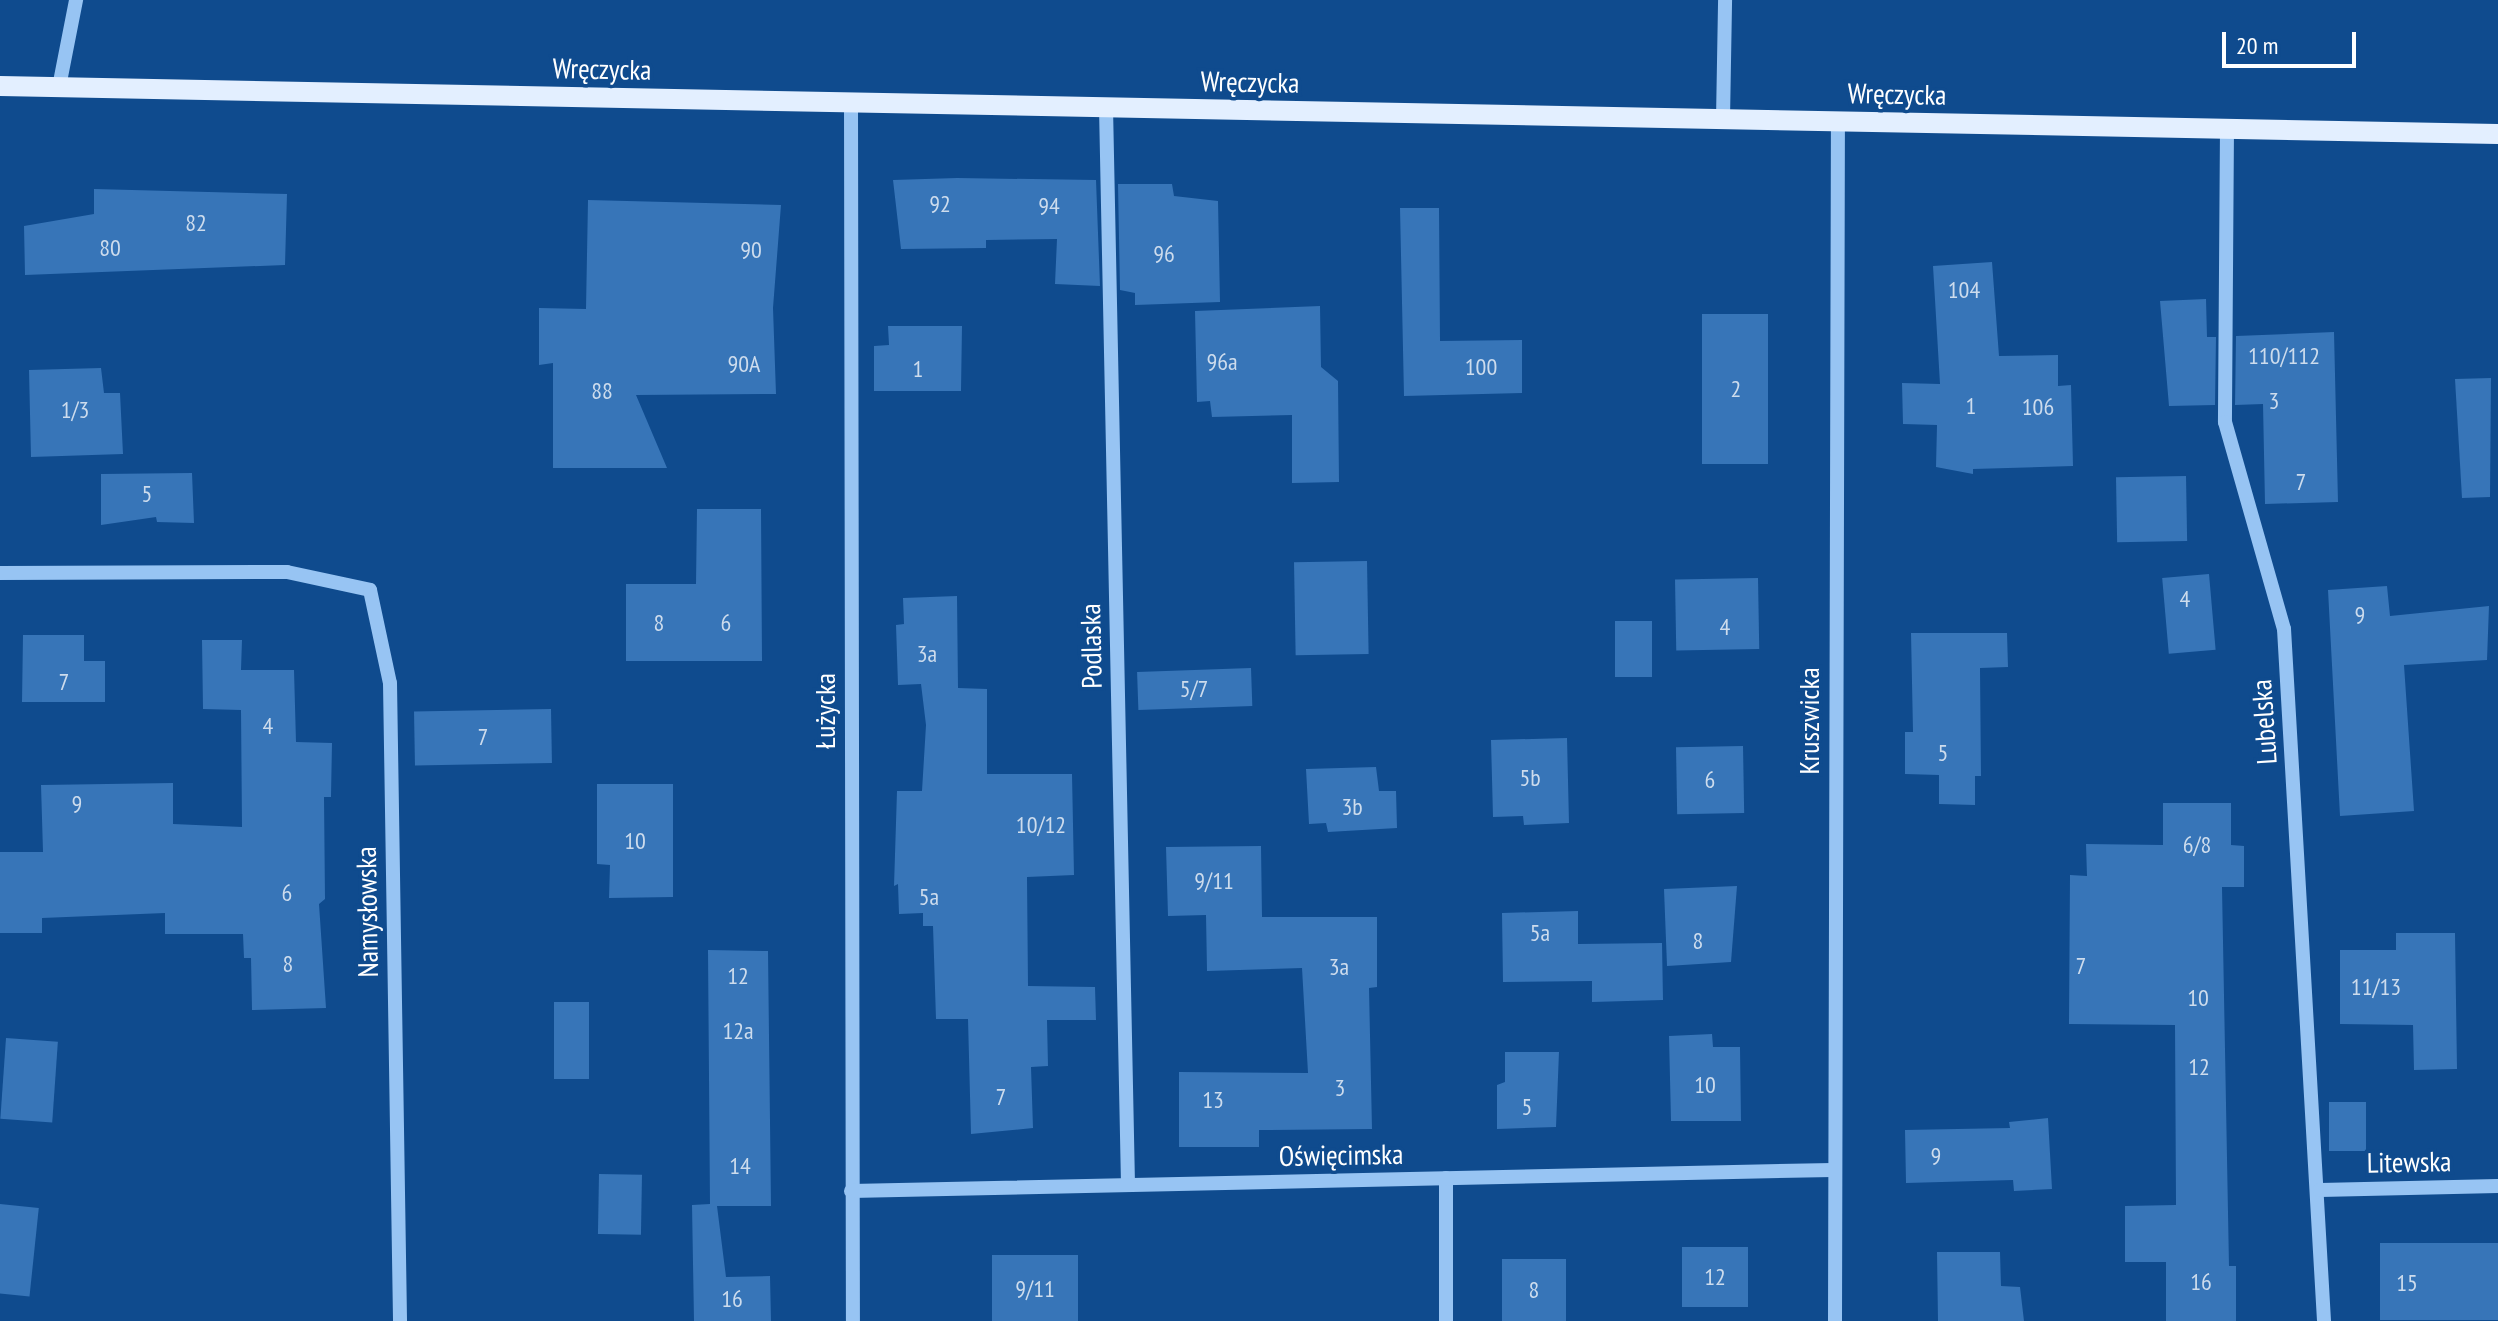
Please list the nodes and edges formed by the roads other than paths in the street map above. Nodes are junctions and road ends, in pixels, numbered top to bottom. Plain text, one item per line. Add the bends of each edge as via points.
1 (76, 0) edge
2 (1725, 0) edge
3 (0, 86) edge
4 (59, 87) junction
5 (851, 101) junction
6 (1106, 107) junction
7 (1723, 119) junction
8 (1838, 121) junction
9 (2227, 127) junction
10 (2498, 134) edge
11 (0, 573) edge
12 (1833, 1170) junction
13 (1446, 1178) junction
14 (1128, 1185) junction
15 (2498, 1186) edge
16 (2320, 1190) junction
17 (851, 1191) junction
18 (400, 1321) edge
19 (853, 1321) edge
20 (1446, 1321) edge
21 (1835, 1321) edge
22 (2324, 1321) edge

1 - 4 street
2 - 7 street
3 - 4 main road, Wręczycka
4 - 5 main road, Wręczycka
5 - 6 main road, Wręczycka
5 - 17 street, Łużycka
6 - 7 main road, Wręczycka
6 - 14 street, Podlaska
7 - 8 main road, Wręczycka
8 - 9 main road, Wręczycka
8 - 12 street, Kruszwicka
9 - 10 main road, Wręczycka
9 - 16 street, Lubelska via 2225,422 2284,629
11 - 18 street, Namysłowska via 287,572 370,590 390,683
12 - 13 street, Oświęcimska
12 - 21 street, Kruszwicka
13 - 14 street, Oświęcimska
13 - 20 street
14 - 17 street, Oświęcimska
15 - 16 street, Litewska
16 - 22 street, Lubelska
17 - 19 street, Łużycka

